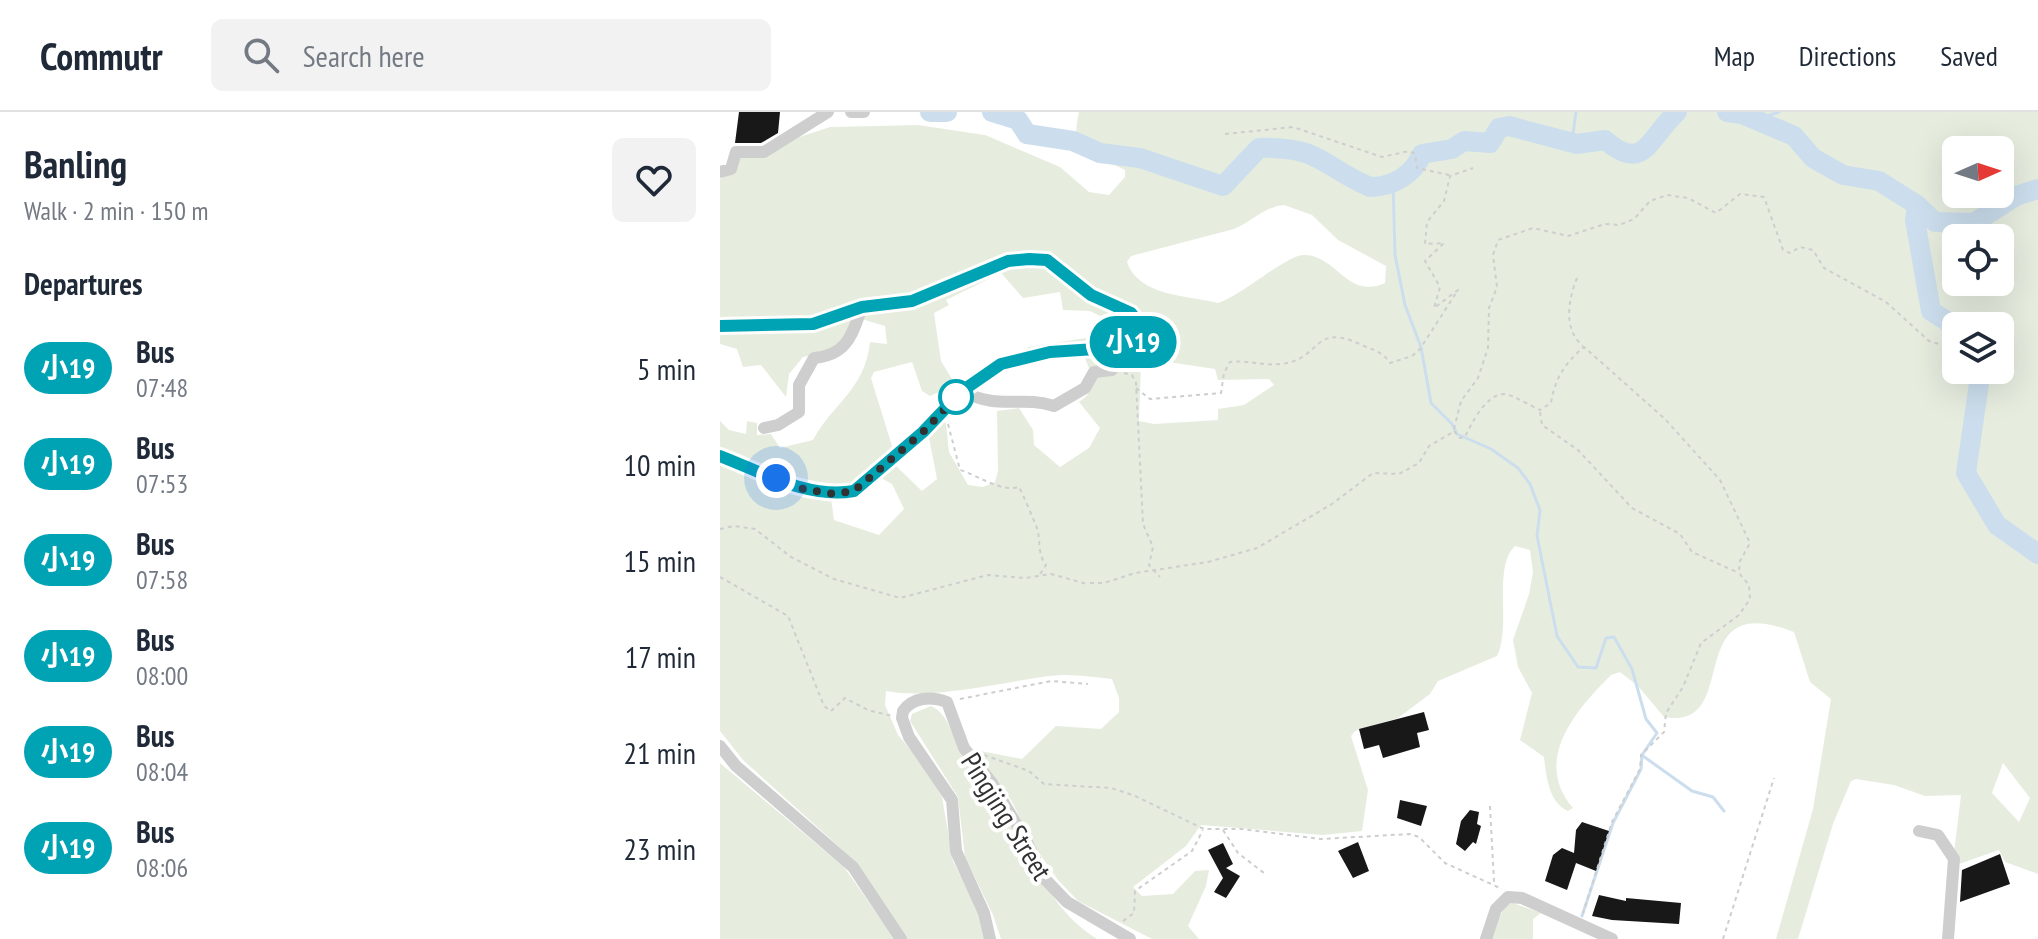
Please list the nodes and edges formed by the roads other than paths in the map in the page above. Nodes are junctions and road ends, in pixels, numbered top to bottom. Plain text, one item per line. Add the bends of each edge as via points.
1 (828, 112) edge
2 (851, 112) edge
3 (864, 112) edge
4 (720, 172) edge
5 (862, 307) junction
6 (720, 326) edge
7 (1112, 370) road end
8 (962, 391) junction
9 (764, 428) dead end
10 (720, 456) edge
11 (720, 746) edge
12 (1919, 831) dead end
13 (901, 939) edge
14 (990, 939) edge
15 (1130, 939) edge
16 (1486, 939) edge
17 (1612, 939) edge
18 (1948, 939) edge

1 - 4 street via 764,152 736,152 731,169
2 - 3 street
5 - 6 street via 813,324
5 - 8 street via 912,301 1008,261 1038,259 1047,260 1091,295 1131,313 1139,323 1135,341 1126,347 1025,356 1001,364
5 - 9 street via 844,348 832,357 814,358 799,385 799,412
7 - 8 street via 1094,372 1085,388 1054,406 1036,401 994,404
8 - 10 street via 854,491 803,489
11 - 13 street via 736,766 853,867
12 - 18 street via 1938,835 1954,859
14 - 15 street, Pingjing Street via 956,851 952,800 902,718 913,701 947,702 964,748 992,783 1044,878 1067,902
16 - 17 street via 1496,909 1508,897 1522,898

